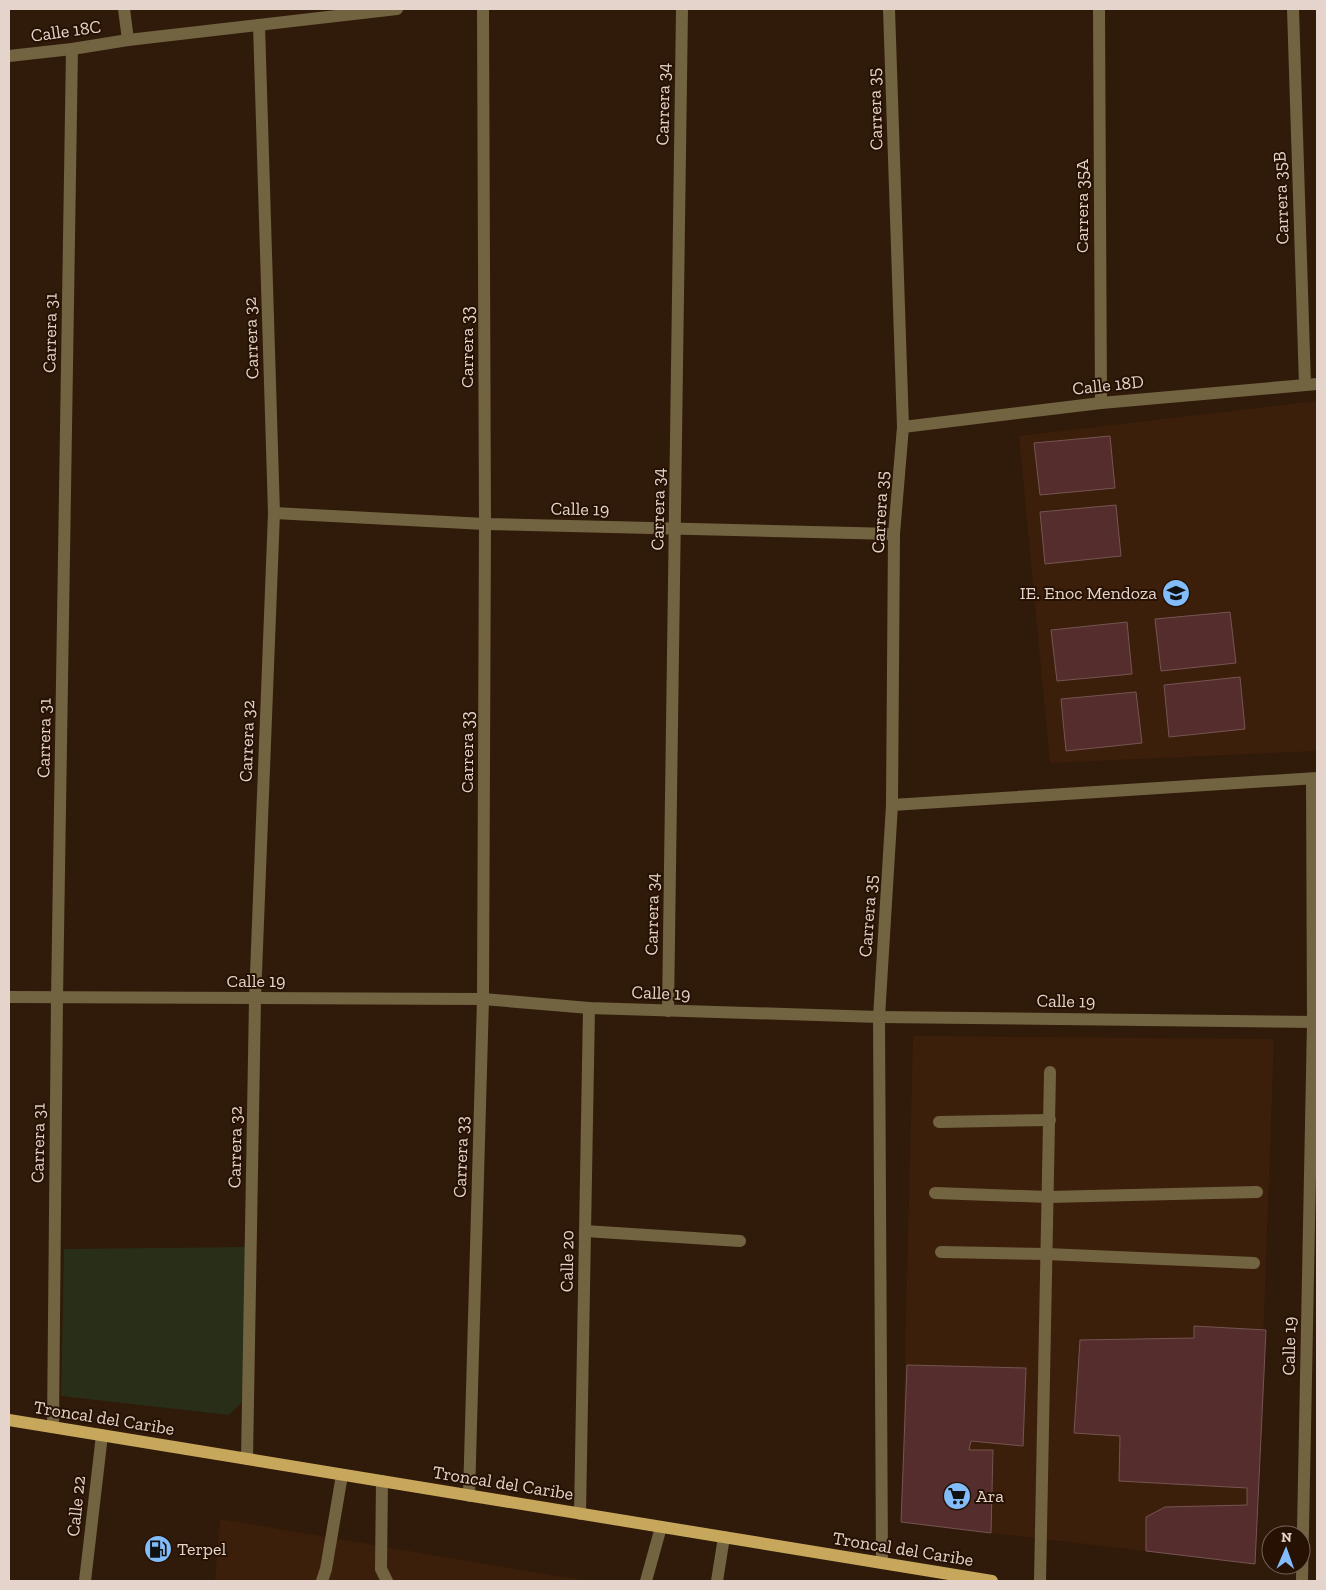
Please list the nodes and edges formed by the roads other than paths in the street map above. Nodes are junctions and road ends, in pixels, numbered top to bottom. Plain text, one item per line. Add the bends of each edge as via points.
1 (124, 9) edge
2 (397, 9) edge
3 (483, 9) edge
4 (682, 9) edge
5 (889, 9) edge
6 (1099, 9) edge
7 (1292, 9) edge
8 (313, 14) edge
9 (259, 25) junction
10 (128, 40) junction
11 (72, 49) junction
12 (9, 56) edge
13 (1311, 385) edge
14 (1100, 402) junction
15 (903, 427) junction
16 (274, 513) junction
17 (485, 524) junction
18 (675, 529) junction
19 (894, 534) junction
20 (1314, 778) edge
21 (892, 805) junction
22 (9, 997) edge
23 (57, 998) junction
24 (255, 999) junction
25 (483, 999) junction
26 (589, 1008) junction
27 (668, 1011) junction
28 (879, 1016) junction
29 (1315, 1022) edge
30 (1050, 1072) dead end
31 (1050, 1120) junction
32 (939, 1122) dead end
33 (1257, 1192) dead end
34 (935, 1193) dead end
35 (1048, 1197) junction
36 (585, 1231) junction
37 (740, 1241) dead end
38 (941, 1252) dead end
39 (1047, 1254) junction
40 (1254, 1263) dead end
41 (9, 1420) edge
42 (53, 1427) junction
43 (102, 1435) junction
44 (247, 1459) junction
45 (342, 1475) junction
46 (382, 1481) junction
47 (469, 1496) junction
48 (580, 1514) junction
49 (661, 1527) junction
50 (724, 1537) junction
51 (882, 1563) junction
52 (85, 1581) edge
53 (322, 1581) edge
54 (387, 1581) edge
55 (646, 1581) edge
56 (717, 1581) edge
57 (992, 1581) edge
58 (1040, 1581) edge
59 (1302, 1581) edge

1 - 10 street
2 - 8 street, Calle 18C
3 - 17 street, Carrera 33
4 - 18 street, Carrera 34
5 - 15 street, Carrera 35
6 - 14 street, Carrera 35A
7 - 13 street, Carrera 35B
8 - 9 street, Calle 18C
9 - 10 street, Calle 18C
9 - 16 street, Carrera 32
10 - 11 street, Calle 18C
11 - 12 street, Calle 18C
11 - 23 street, Carrera 31
13 - 14 street, Calle 18D
14 - 15 street, Calle 18D
15 - 19 street, Carrera 35
16 - 17 street, Calle 19
16 - 24 street, Carrera 32
17 - 18 street, Calle 19
17 - 25 street, Carrera 33
18 - 19 street, Calle 19
18 - 27 street, Carrera 34
19 - 21 street, Carrera 35
20 - 21 street
20 - 29 street, Calle 19
21 - 28 street, Carrera 35
22 - 23 street, Calle 19
23 - 24 street, Calle 19
23 - 42 street, Carrera 31
24 - 25 street, Calle 19
24 - 44 street, Carrera 32
25 - 26 street, Calle 19
25 - 47 street, Carrera 33
26 - 27 street, Calle 19
26 - 36 street, Calle 20
27 - 28 street, Calle 19
28 - 29 street, Calle 19
28 - 51 street, Carrera 35
29 - 59 street, Calle 19
30 - 31 street
31 - 32 street
31 - 35 street
33 - 35 street
34 - 35 street
35 - 39 street
36 - 37 street
36 - 48 street, Calle 20
38 - 39 street
39 - 40 street
39 - 58 street
41 - 42 main road, Troncal del Caribe
42 - 43 main road, Troncal del Caribe
43 - 44 main road, Troncal del Caribe
43 - 52 street, Calle 22
44 - 45 main road, Troncal del Caribe
45 - 46 main road, Troncal del Caribe
45 - 53 street
46 - 47 main road, Troncal del Caribe
46 - 54 street via 381,1569
47 - 48 main road, Troncal del Caribe
48 - 49 main road, Troncal del Caribe
49 - 50 main road, Troncal del Caribe
49 - 55 street
50 - 51 main road, Troncal del Caribe
50 - 56 street
51 - 57 main road, Troncal del Caribe

